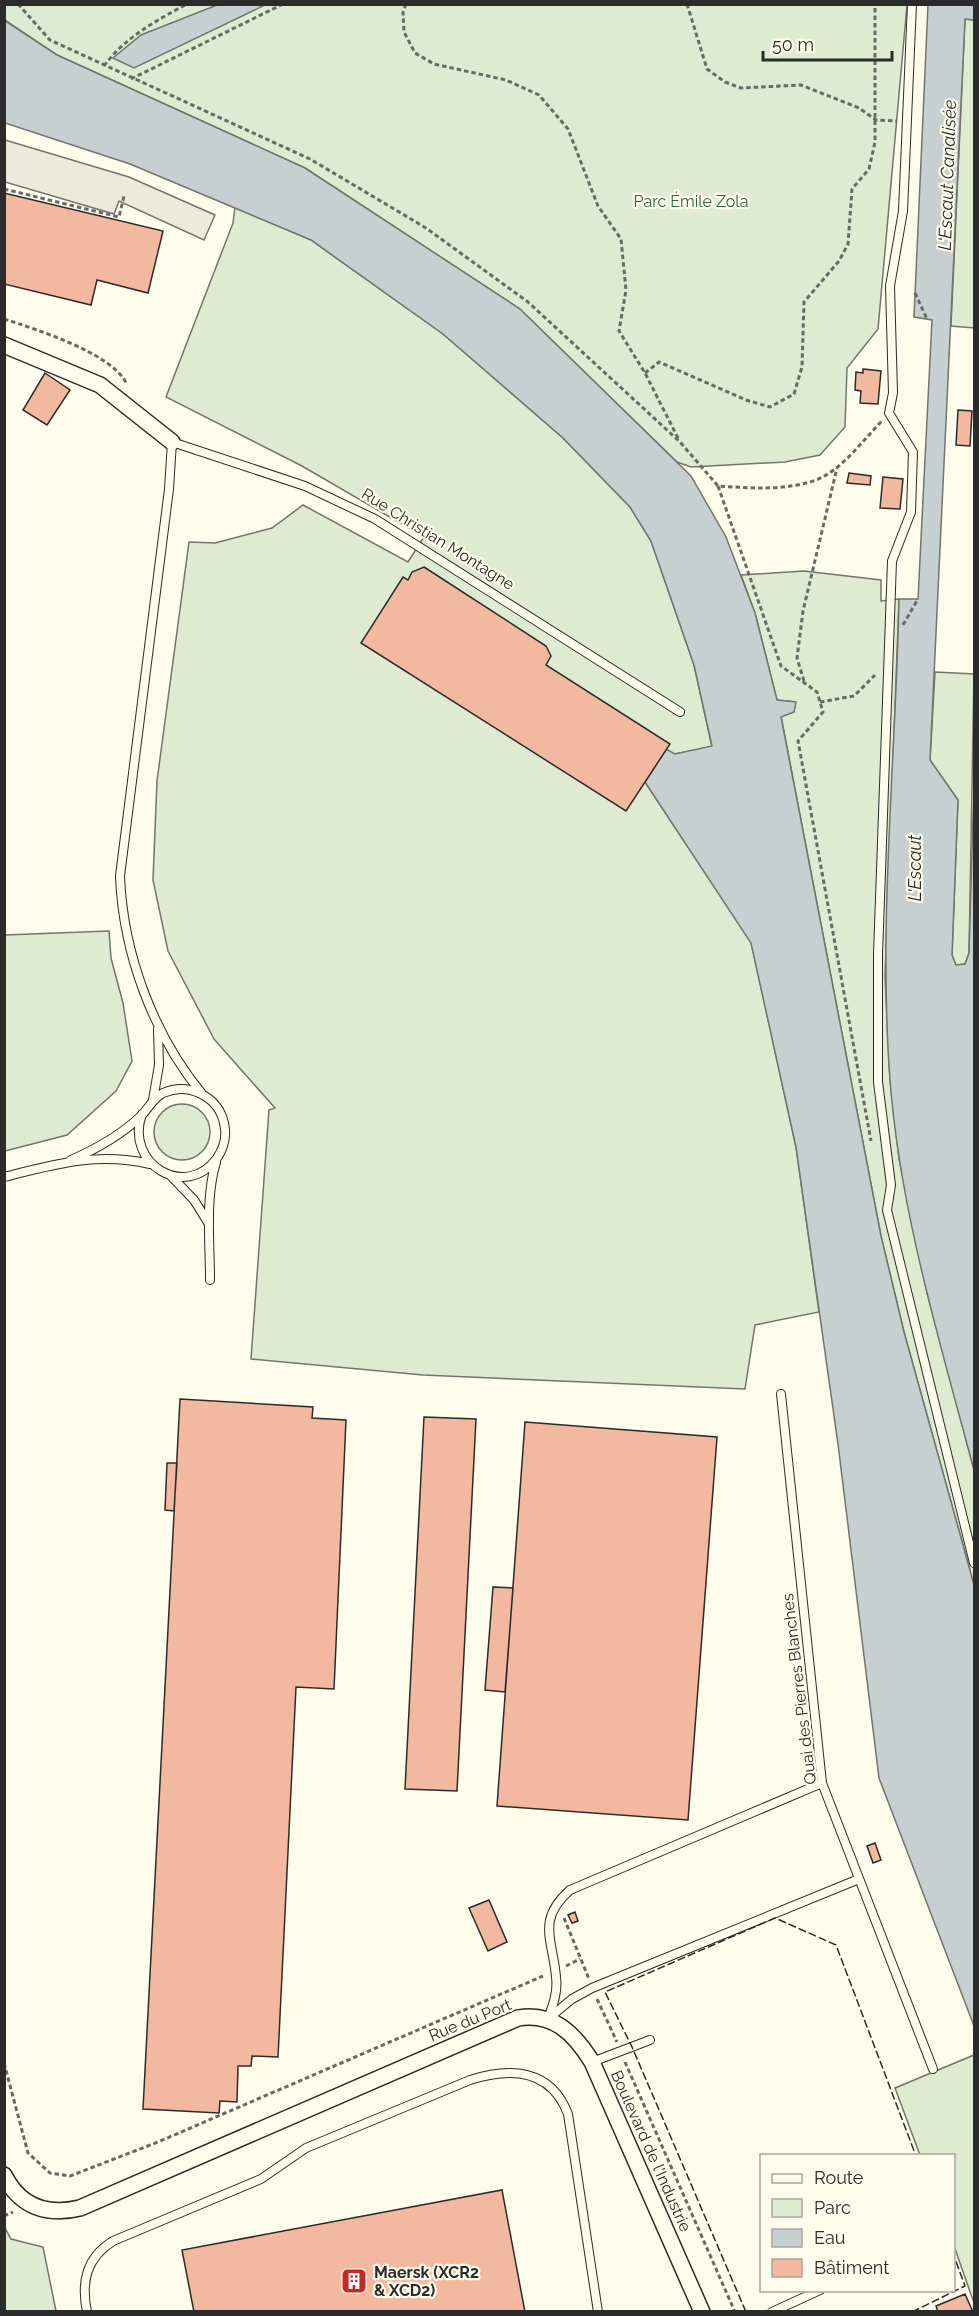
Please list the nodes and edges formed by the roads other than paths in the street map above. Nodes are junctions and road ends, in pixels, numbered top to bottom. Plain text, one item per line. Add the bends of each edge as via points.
1 (912, 4) edge
2 (4, 345) edge
3 (172, 442) junction
4 (680, 712) dead end
5 (156, 1018) junction
6 (203, 1095) junction
7 (153, 1100) junction
8 (142, 1114) junction
9 (218, 1157) junction
10 (71, 1160) junction
11 (152, 1164) junction
12 (169, 1174) junction
13 (4, 1177) edge
14 (210, 1226) junction
15 (210, 1280) dead end
16 (781, 1394) dead end
17 (975, 1563) edge
18 (822, 1783) junction
19 (859, 1879) junction
20 (548, 2019) junction
21 (651, 2040) dead end
22 (592, 2062) junction
23 (933, 2069) dead end
24 (4, 2175) edge
25 (816, 2292) edge
26 (87, 2312) edge
27 (598, 2312) edge
28 (702, 2312) edge
29 (772, 2312) edge

1 - 17 lane via 903,211 890,286 893,393 889,413 913,452 911,512 892,561 878,955 878,1082 891,1185 886,1210
2 - 3 street, Rue Christian Montagne via 89,379 131,407
3 - 4 lane, Rue Christian Montagne via 305,486 375,519
3 - 5 lane via 120,876 122,911 131,949
5 - 6 lane via 180,1064
5 - 7 lane via 160,1052
6 - 7 lane via 177,1089
6 - 9 lane via 214,1104 224,1123 225,1137
7 - 8 lane
8 - 10 lane via 110,1139
8 - 11 lane via 139,1141
9 - 12 lane via 195,1174
9 - 14 lane via 212,1181
10 - 11 lane
10 - 13 lane
11 - 12 lane
12 - 14 lane via 194,1200
14 - 15 lane
16 - 18 lane, Quai des Pierres Blanches
18 - 19 lane, Quai des Pierres Blanches
18 - 20 lane via 570,1890 558,1902 547,1932 555,1970 555,1995
19 - 20 lane via 592,1988
19 - 23 lane, Quai des Pierres Blanches
20 - 22 street, Boulevard de l'Industrie via 577,2040
20 - 24 street, Rue du Port via 518,2019 80,2208 55,2212 28,2204
21 - 22 lane
22 - 28 street, Boulevard de l'Industrie
25 - 29 lane
26 - 27 lane via 85,2277 100,2251 113,2241 261,2179 306,2148 470,2080 517,2073 529,2074 549,2085 564,2102

